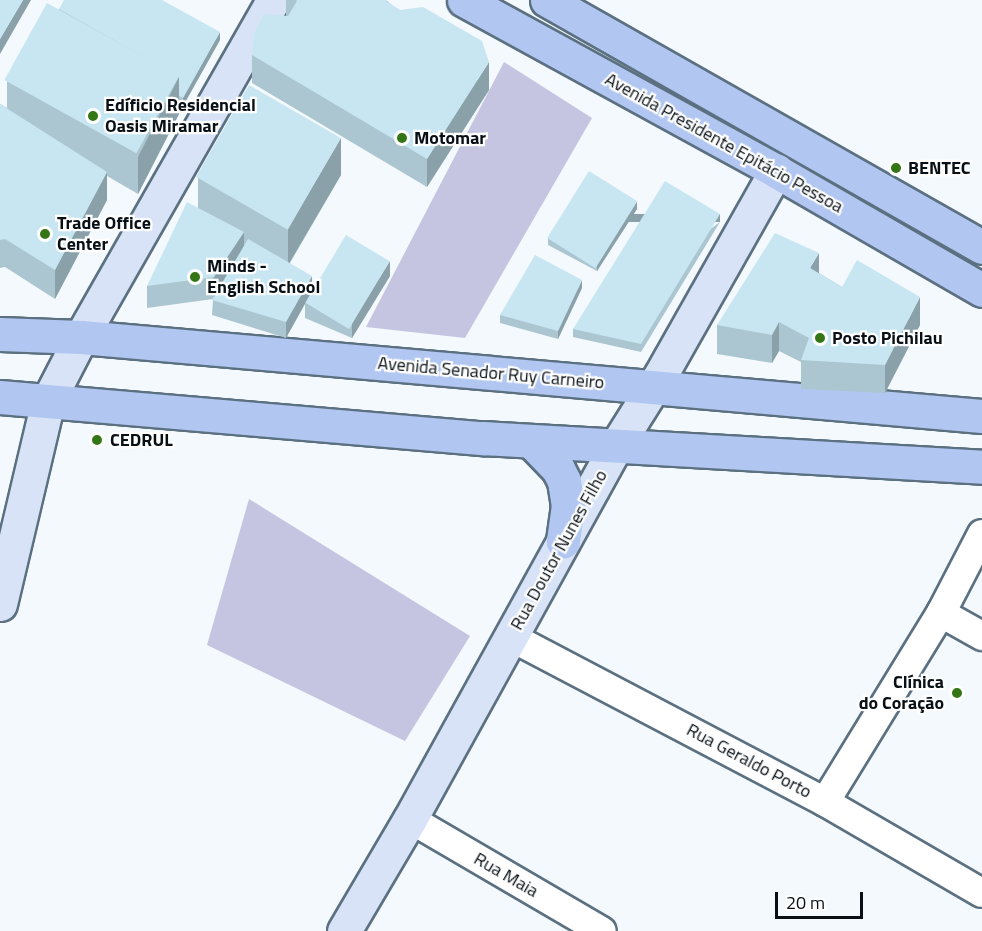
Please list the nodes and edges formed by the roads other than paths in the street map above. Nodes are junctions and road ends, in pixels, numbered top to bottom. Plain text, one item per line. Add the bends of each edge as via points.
1 (273, 0) edge
2 (464, 0) edge
3 (547, 0) edge
4 (776, 171) junction
5 (982, 247) edge
6 (982, 290) edge
7 (0, 334) edge
8 (81, 337) junction
9 (652, 387) junction
10 (0, 398) edge
11 (48, 401) junction
12 (982, 416) edge
13 (531, 441) junction
14 (616, 446) junction
15 (982, 467) edge
16 (982, 534) edge
17 (563, 542) junction
18 (0, 604) edge
19 (941, 612) junction
20 (982, 636) edge
21 (511, 637) junction
22 (825, 802) junction
23 (410, 819) junction
24 (982, 893) edge
25 (344, 931) edge
26 (602, 931) edge

1 - 8 street
2 - 4 main road, Avenida Presidente Epitácio Pessoa
3 - 5 main road, Avenida Presidente Epitácio Pessoa
4 - 6 main road, Avenida Presidente Epitácio Pessoa
4 - 9 street, Rua Doutor Nunes Filho
7 - 8 main road, Avenida Senador Ruy Carneiro
8 - 9 main road, Avenida Senador Ruy Carneiro
8 - 11 street
9 - 12 main road, Avenida Senador Ruy Carneiro
9 - 14 street, Rua Doutor Nunes Filho
10 - 11 main road
11 - 13 main road
11 - 18 street
13 - 14 main road
13 - 17 main road via 564,480 568,505
14 - 15 main road
14 - 17 street, Rua Doutor Nunes Filho
16 - 19 street
17 - 21 street, Rua Doutor Nunes Filho
19 - 20 street
19 - 22 street
21 - 22 street, Rua Geraldo Porto
21 - 23 street, Rua Doutor Nunes Filho
22 - 24 street, Rua Geraldo Porto
23 - 25 street, Rua Doutor Nunes Filho
23 - 26 street, Rua Maia

